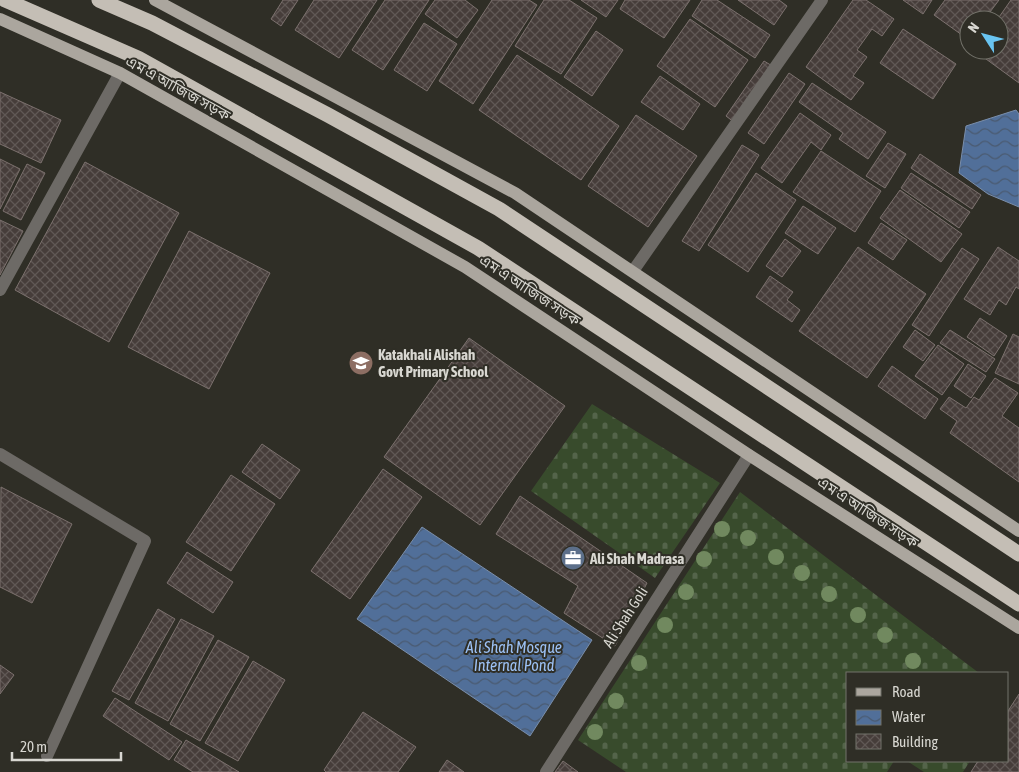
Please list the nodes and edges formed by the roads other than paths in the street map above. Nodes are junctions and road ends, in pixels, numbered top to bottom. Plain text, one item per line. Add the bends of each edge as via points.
1 (5, 0) edge
2 (99, 0) edge
3 (156, 0) edge
4 (822, 0) edge
5 (0, 19) edge
6 (120, 73) junction
7 (633, 271) junction
8 (0, 290) edge
9 (0, 454) edge
10 (749, 455) junction
11 (1019, 531) edge
12 (1019, 554) edge
13 (1019, 604) edge
14 (1019, 628) edge
15 (47, 756) dead end
16 (546, 772) edge

1 - 13 highway via 138,58 478,248
2 - 12 highway via 161,28 328,115 499,210
3 - 7 main road via 515,193
4 - 7 street
5 - 6 main road, এম এ আজিজ সড়ক
6 - 8 street
6 - 10 main road, এম এ আজিজ সড়ক via 465,267
7 - 11 main road
9 - 15 street via 145,541
10 - 14 main road, এম এ আজিজ সড়ক
10 - 16 street, Ali Shah Goli

